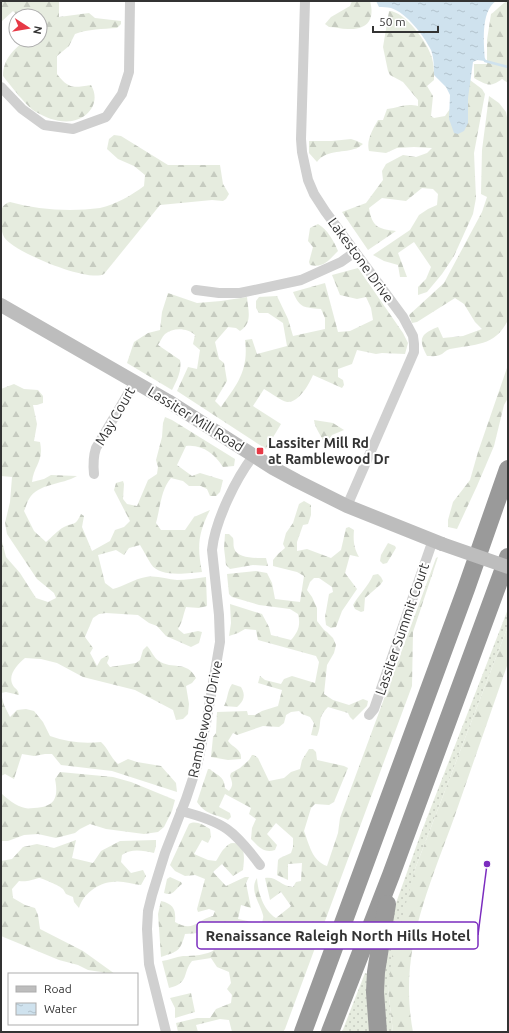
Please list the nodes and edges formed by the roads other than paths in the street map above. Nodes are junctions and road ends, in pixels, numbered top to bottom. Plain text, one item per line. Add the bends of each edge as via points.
1 (130, 1) edge
2 (305, 1) edge
3 (1, 87) edge
4 (355, 252) junction
5 (196, 290) dead end
6 (1, 305) edge
7 (135, 382) junction
8 (254, 455) junction
9 (508, 469) edge
10 (94, 474) dead end
11 (347, 506) junction
12 (438, 542) junction
13 (508, 557) edge
14 (508, 567) edge
15 (369, 715) dead end
16 (181, 811) junction
17 (260, 865) dead end
18 (391, 875) junction
19 (166, 1032) edge
20 (303, 1032) edge
21 (330, 1032) edge
22 (378, 1032) edge

1 - 3 street via 129,72 122,94 106,117 73,129 44,125 22,109
2 - 4 street, Lakestone Drive via 301,139 304,168 314,194
4 - 5 street via 341,262 293,282 240,293
4 - 11 street, Lakestone Drive via 403,317 413,336 414,352
6 - 7 main road, Lassiter Mill Road
7 - 8 main road, Lassiter Mill Road
7 - 10 street, May Court via 96,448
8 - 11 main road, Lassiter Mill Road via 297,482
8 - 16 street, Ramblewood Drive via 244,468 226,504 213,539 219,647 202,746
9 - 20 highway
11 - 12 main road, Lassiter Mill Road
12 - 14 main road, Lassiter Mill Road, bridge
12 - 15 street, Lassiter Summit Court via 374,709
13 - 18 highway
16 - 17 street via 209,819 230,831
16 - 19 street, Ramblewood Drive via 165,853 148,911 149,964
18 - 21 highway
18 - 22 highway via 376,972

